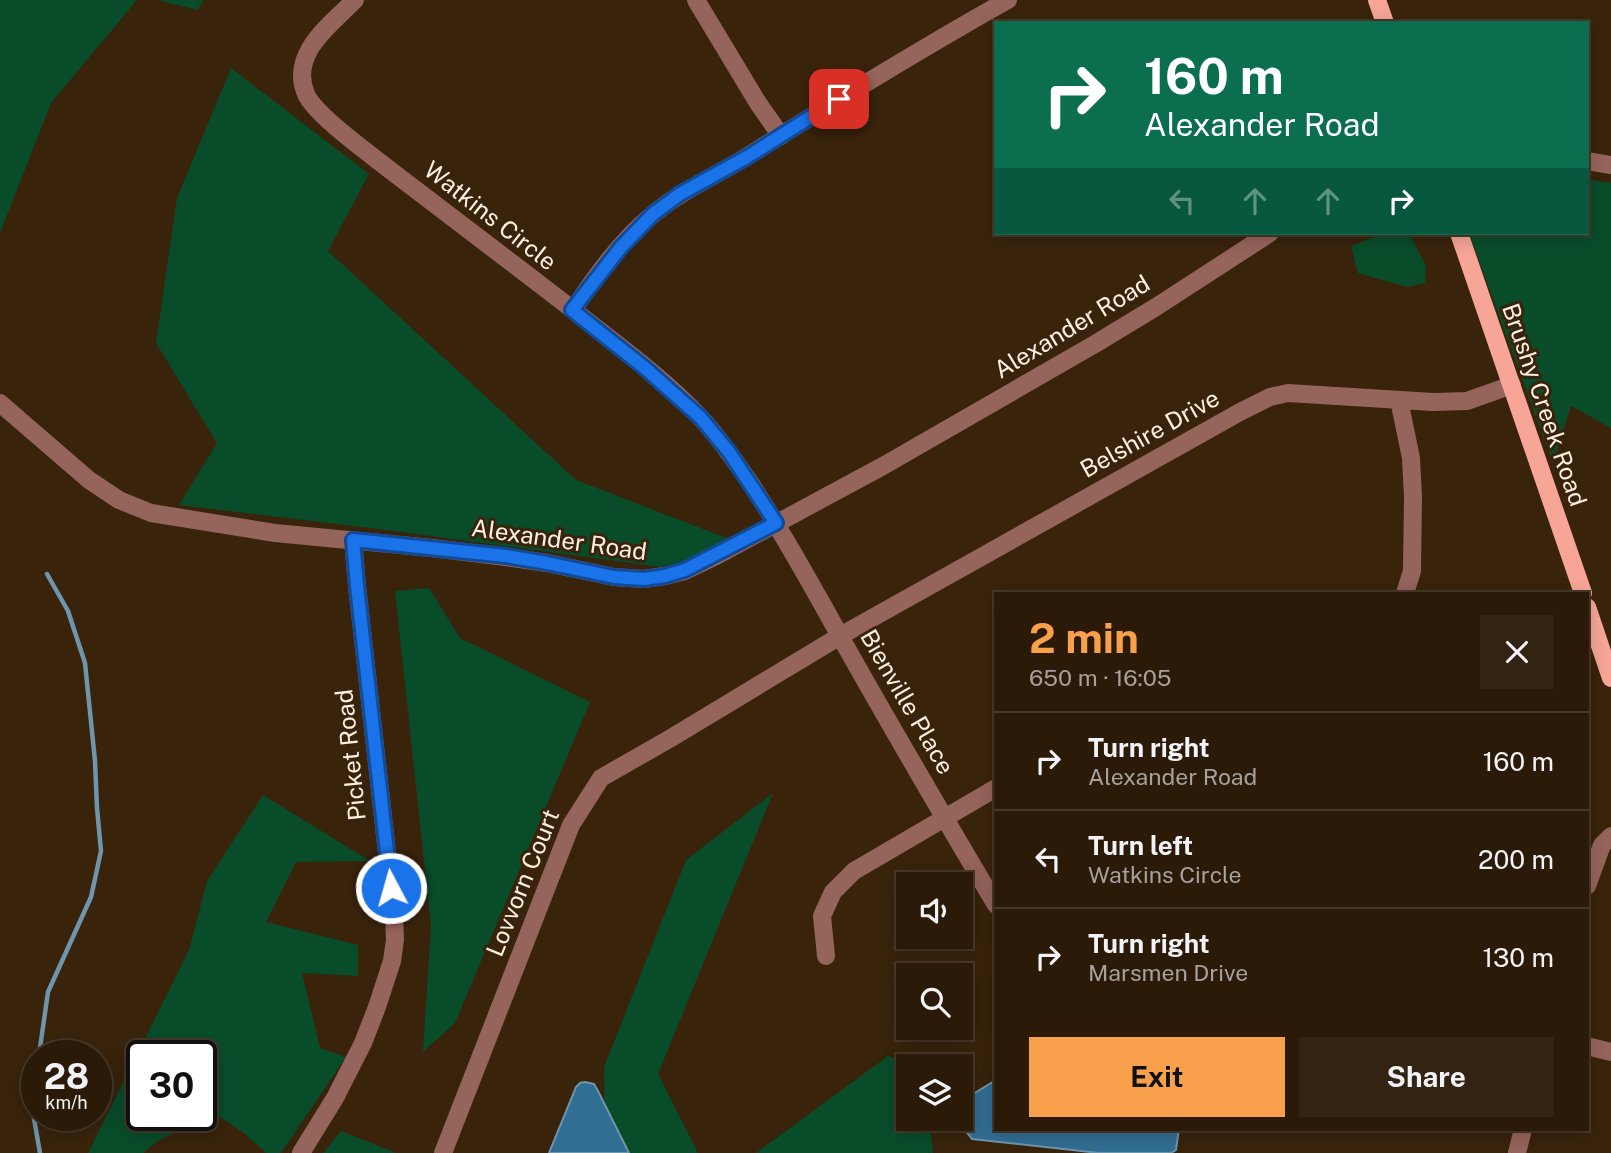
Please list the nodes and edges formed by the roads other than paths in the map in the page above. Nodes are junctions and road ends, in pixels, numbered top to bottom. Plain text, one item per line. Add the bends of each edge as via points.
1 (355, 0) edge
2 (696, 0) edge
3 (1008, 0) edge
4 (1377, 0) edge
5 (1384, 21) edge
6 (781, 136) junction
7 (1589, 161) edge
8 (1611, 165) edge
9 (1267, 235) edge
10 (1460, 235) edge
11 (572, 310) junction
12 (1512, 385) junction
13 (1399, 400) junction
14 (0, 403) edge
15 (776, 523) junction
16 (353, 540) junction
17 (1405, 592) edge
18 (1583, 592) edge
19 (1589, 613) edge
20 (840, 636) junction
21 (1611, 678) edge
22 (994, 789) edge
23 (945, 817) junction
24 (1611, 836) edge
25 (1589, 881) edge
26 (994, 902) edge
27 (827, 956) dead end
28 (1589, 1046) edge
29 (1611, 1052) edge
30 (1522, 1131) edge
31 (301, 1153) edge
32 (443, 1153) edge
33 (1517, 1153) edge

1 - 11 street, Watkins Circle via 308,49 302,70 310,103
2 - 6 street
3 - 6 street
4 - 5 main road
6 - 11 street via 653,214
7 - 8 street
9 - 15 street, Alexander Road via 1095,344
10 - 12 main road, Brushy Creek Road
11 - 15 street, Watkins Circle via 701,418
12 - 13 street, Belshire Drive via 1467,401
12 - 18 main road, Brushy Creek Road
13 - 17 street via 1411,458 1413,497 1412,571
13 - 20 street, Belshire Drive via 1288,393 1270,397
14 - 16 street, Alexander Road via 89,480 139,509 275,533
15 - 16 street, Alexander Road via 685,570 644,579 506,556
15 - 20 street, Bienville Place
16 - 31 street, Picket Road via 394,940 388,976 363,1043
19 - 21 main road
20 - 23 street, Bienville Place
20 - 32 street, Lovvorn Court via 601,778 570,825
22 - 23 street
23 - 26 street, Bienville Place
23 - 27 street via 854,871 833,892 822,916
24 - 25 street via 1602,845
28 - 29 street
30 - 33 street

